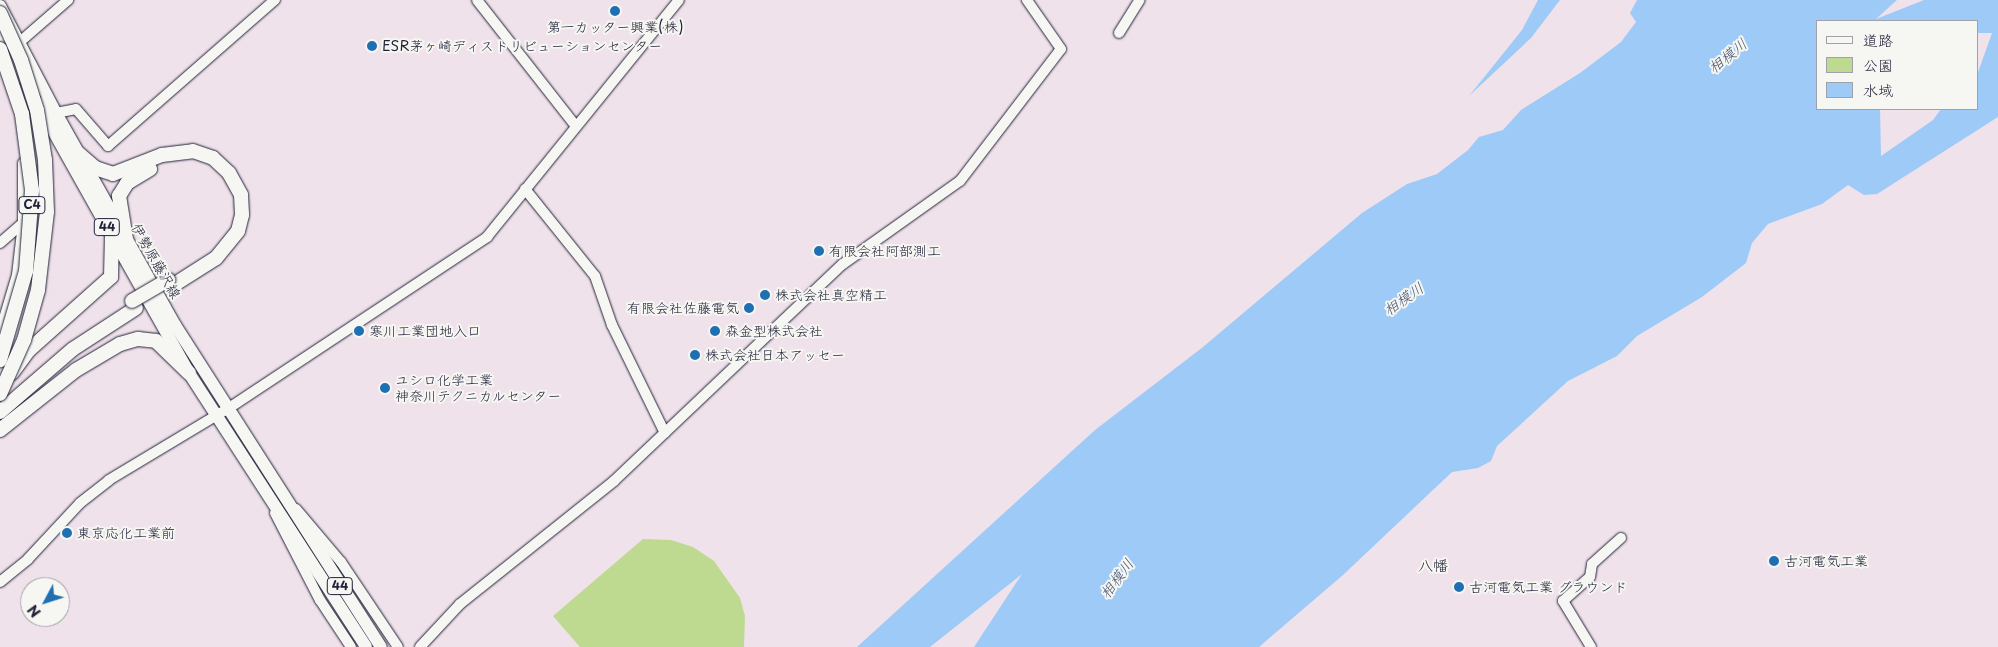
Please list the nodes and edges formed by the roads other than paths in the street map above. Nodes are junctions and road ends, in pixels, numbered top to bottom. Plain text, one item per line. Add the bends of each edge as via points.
1 (68, 0) edge
2 (275, 0) edge
3 (477, 0) edge
4 (680, 0) edge
5 (1027, 0) edge
6 (1140, 0) edge
7 (0, 6) edge
8 (0, 13) edge
9 (1119, 33) dead end
10 (0, 36) edge
11 (20, 42) junction
12 (3, 53) edge
13 (42, 111) junction
14 (56, 113) junction
15 (575, 125) junction
16 (78, 153) junction
17 (525, 189) junction
18 (24, 222) junction
19 (112, 236) junction
20 (126, 239) junction
21 (0, 243) edge
22 (170, 283) junction
23 (134, 305) junction
24 (0, 332) edge
25 (0, 360) edge
26 (189, 373) junction
27 (0, 390) edge
28 (0, 394) edge
29 (0, 401) edge
30 (229, 408) junction
31 (0, 412) edge
32 (217, 416) junction
33 (0, 430) edge
34 (665, 433) junction
35 (274, 495) junction
36 (294, 527) junction
37 (1621, 538) dead end
38 (0, 582) edge
39 (351, 647) edge
40 (366, 647) edge
41 (381, 647) edge
42 (398, 647) edge
43 (420, 647) edge
44 (1591, 647) edge

1 - 11 street
2 - 14 street via 108,146 76,109
3 - 15 street
4 - 15 street
5 - 34 street via 1060,49 973,166 935,201 843,264
6 - 9 street
7 - 11 main road, 伊勢原藤沢線 / 44
8 - 28 highway, C4, bridge via 21,60 37,110 47,203 38,290 24,340
10 - 12 main road, 伊勢原藤沢線 / 44
11 - 12 street
11 - 14 main road, 伊勢原藤沢線 / 44
12 - 13 main road, 伊勢原藤沢線 / 44
12 - 25 highway, C4, bridge via 22,114 32,190 26,271
13 - 18 street via 30,121 22,139
13 - 19 main road, 伊勢原藤沢線 / 44
14 - 16 main road, 伊勢原藤沢線 / 44
15 - 17 street
16 - 20 main road, 伊勢原藤沢線 / 44
16 - 22 highway via 95,168 112,174 162,155 193,151 213,158 229,173 242,200 238,231 216,258
17 - 30 street via 487,237
17 - 34 street via 595,276 612,324
18 - 21 street
18 - 24 street via 17,275
19 - 26 main road, 伊勢原藤沢線 / 44
19 - 27 highway via 111,277 29,350
20 - 22 highway via 118,204 123,189 132,179 154,167 183,160 204,164 220,176 231,195 231,223 212,250
20 - 30 main road, 伊勢原藤沢線 / 44
22 - 23 highway, bridge
23 - 29 highway via 65,344
23 - 31 highway via 72,349
26 - 32 main road, 伊勢原藤沢線 / 44
26 - 33 highway via 156,340 138,338 120,344 76,370
30 - 32 street
30 - 35 main road, 伊勢原藤沢線 / 44
32 - 35 main road, 伊勢原藤沢線 / 44
32 - 38 street via 109,480 80,503 28,559
34 - 43 street via 562,525 460,604
35 - 36 main road, 伊勢原藤沢線 / 44
35 - 39 street via 291,548
35 - 42 street via 307,519
36 - 40 main road, 44
36 - 41 main road, 44
37 - 44 street via 1592,564 1590,577 1563,601

